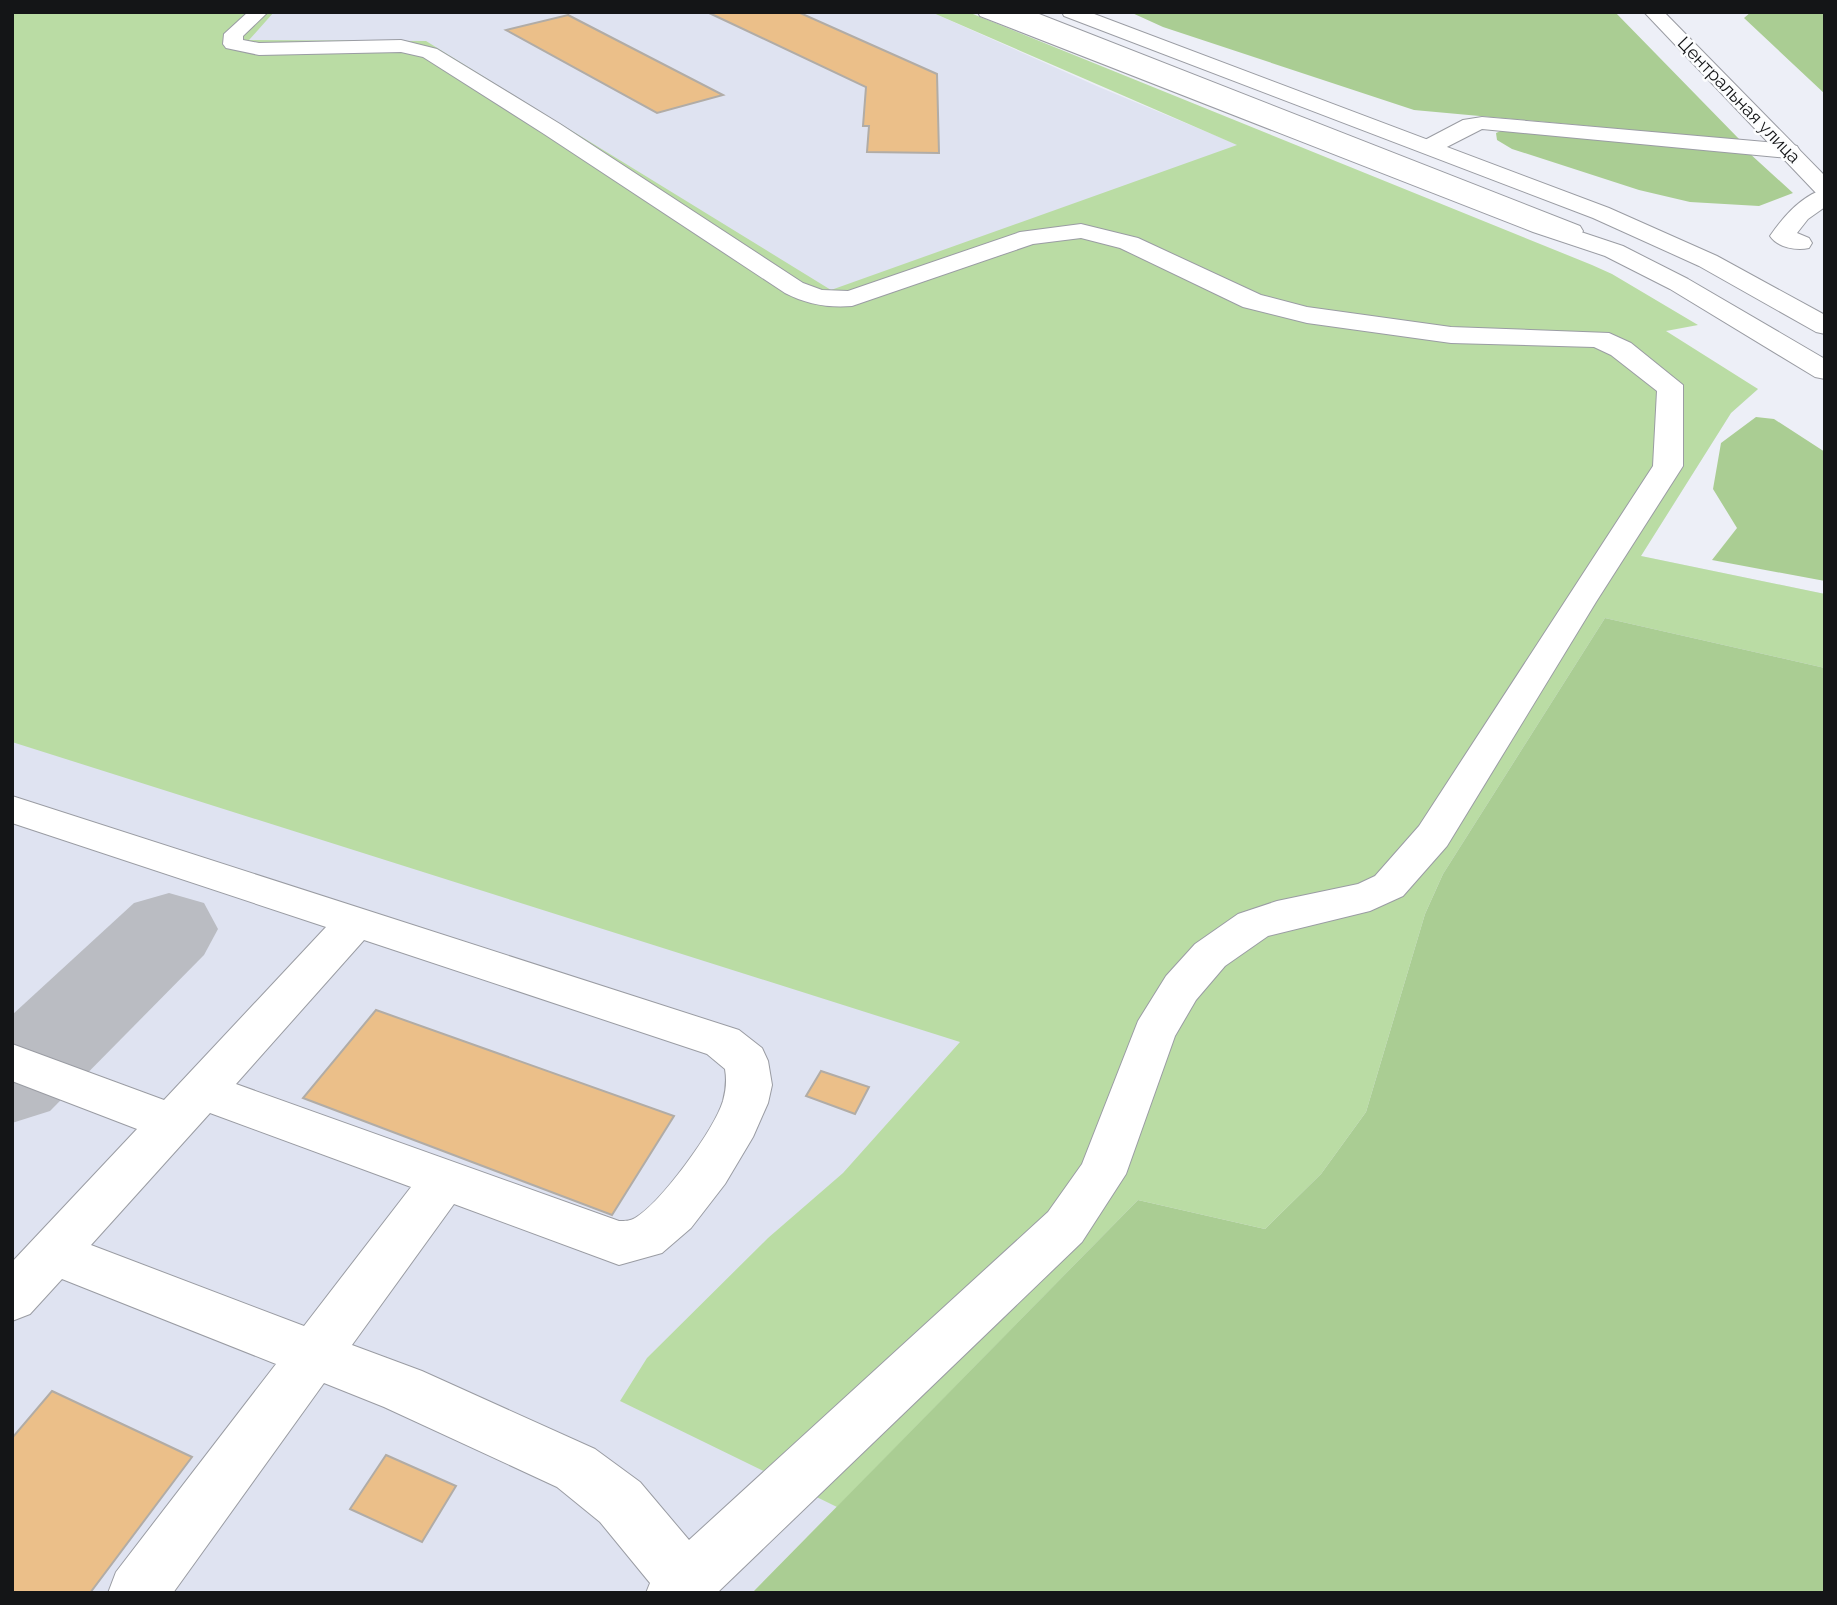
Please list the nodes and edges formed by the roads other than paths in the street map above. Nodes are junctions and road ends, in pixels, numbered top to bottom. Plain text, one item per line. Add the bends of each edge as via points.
1 (259, 12) edge
2 (987, 12) edge
3 (1017, 12) edge
4 (1070, 12) edge
5 (1653, 12) edge
6 (1677, 12) edge
7 (1429, 147) junction
8 (1789, 151) junction
9 (1825, 163) edge
10 (1825, 189) edge
11 (1825, 196) edge
12 (1800, 243) dead end
13 (1614, 251) junction
14 (1825, 326) edge
15 (1825, 371) edge
16 (12, 809) edge
17 (356, 922) junction
18 (12, 1062) edge
19 (186, 1106) junction
20 (444, 1180) junction
21 (53, 1253) junction
22 (12, 1297) edge
23 (317, 1353) junction
24 (681, 1587) edge
25 (137, 1593) edge

1 - 24 main road via 234,34 233,44 258,49 401,46 430,53 794,288 815,297 852,298 1029,237 1081,231 1129,243 1232,293 1298,313 1451,335 1599,339 1662,378 1671,391 1668,466 1433,836 1404,872 1389,887 1370,896 1253,925 1210,955 1181,988 1154,1033 1102,1174 1065,1227
2 - 13 main road
3 - 13 main road
4 - 7 main road
5 - 8 main road, Центральная улица
6 - 9 main road, Центральная улица
7 - 8 main road via 1482,123
7 - 14 main road via 1675,245
8 - 10 main road, Центральная улица
11 - 12 main road via 1800,214 1782,236
13 - 15 main road
16 - 17 main road
17 - 19 main road
17 - 20 main road via 723,1042 746,1061 750,1090 741,1115 688,1200 645,1238 619,1243
18 - 19 main road
19 - 20 main road
19 - 21 main road
20 - 23 main road
21 - 22 main road
21 - 23 main road
23 - 24 main road via 576,1468 620,1502
23 - 25 main road

